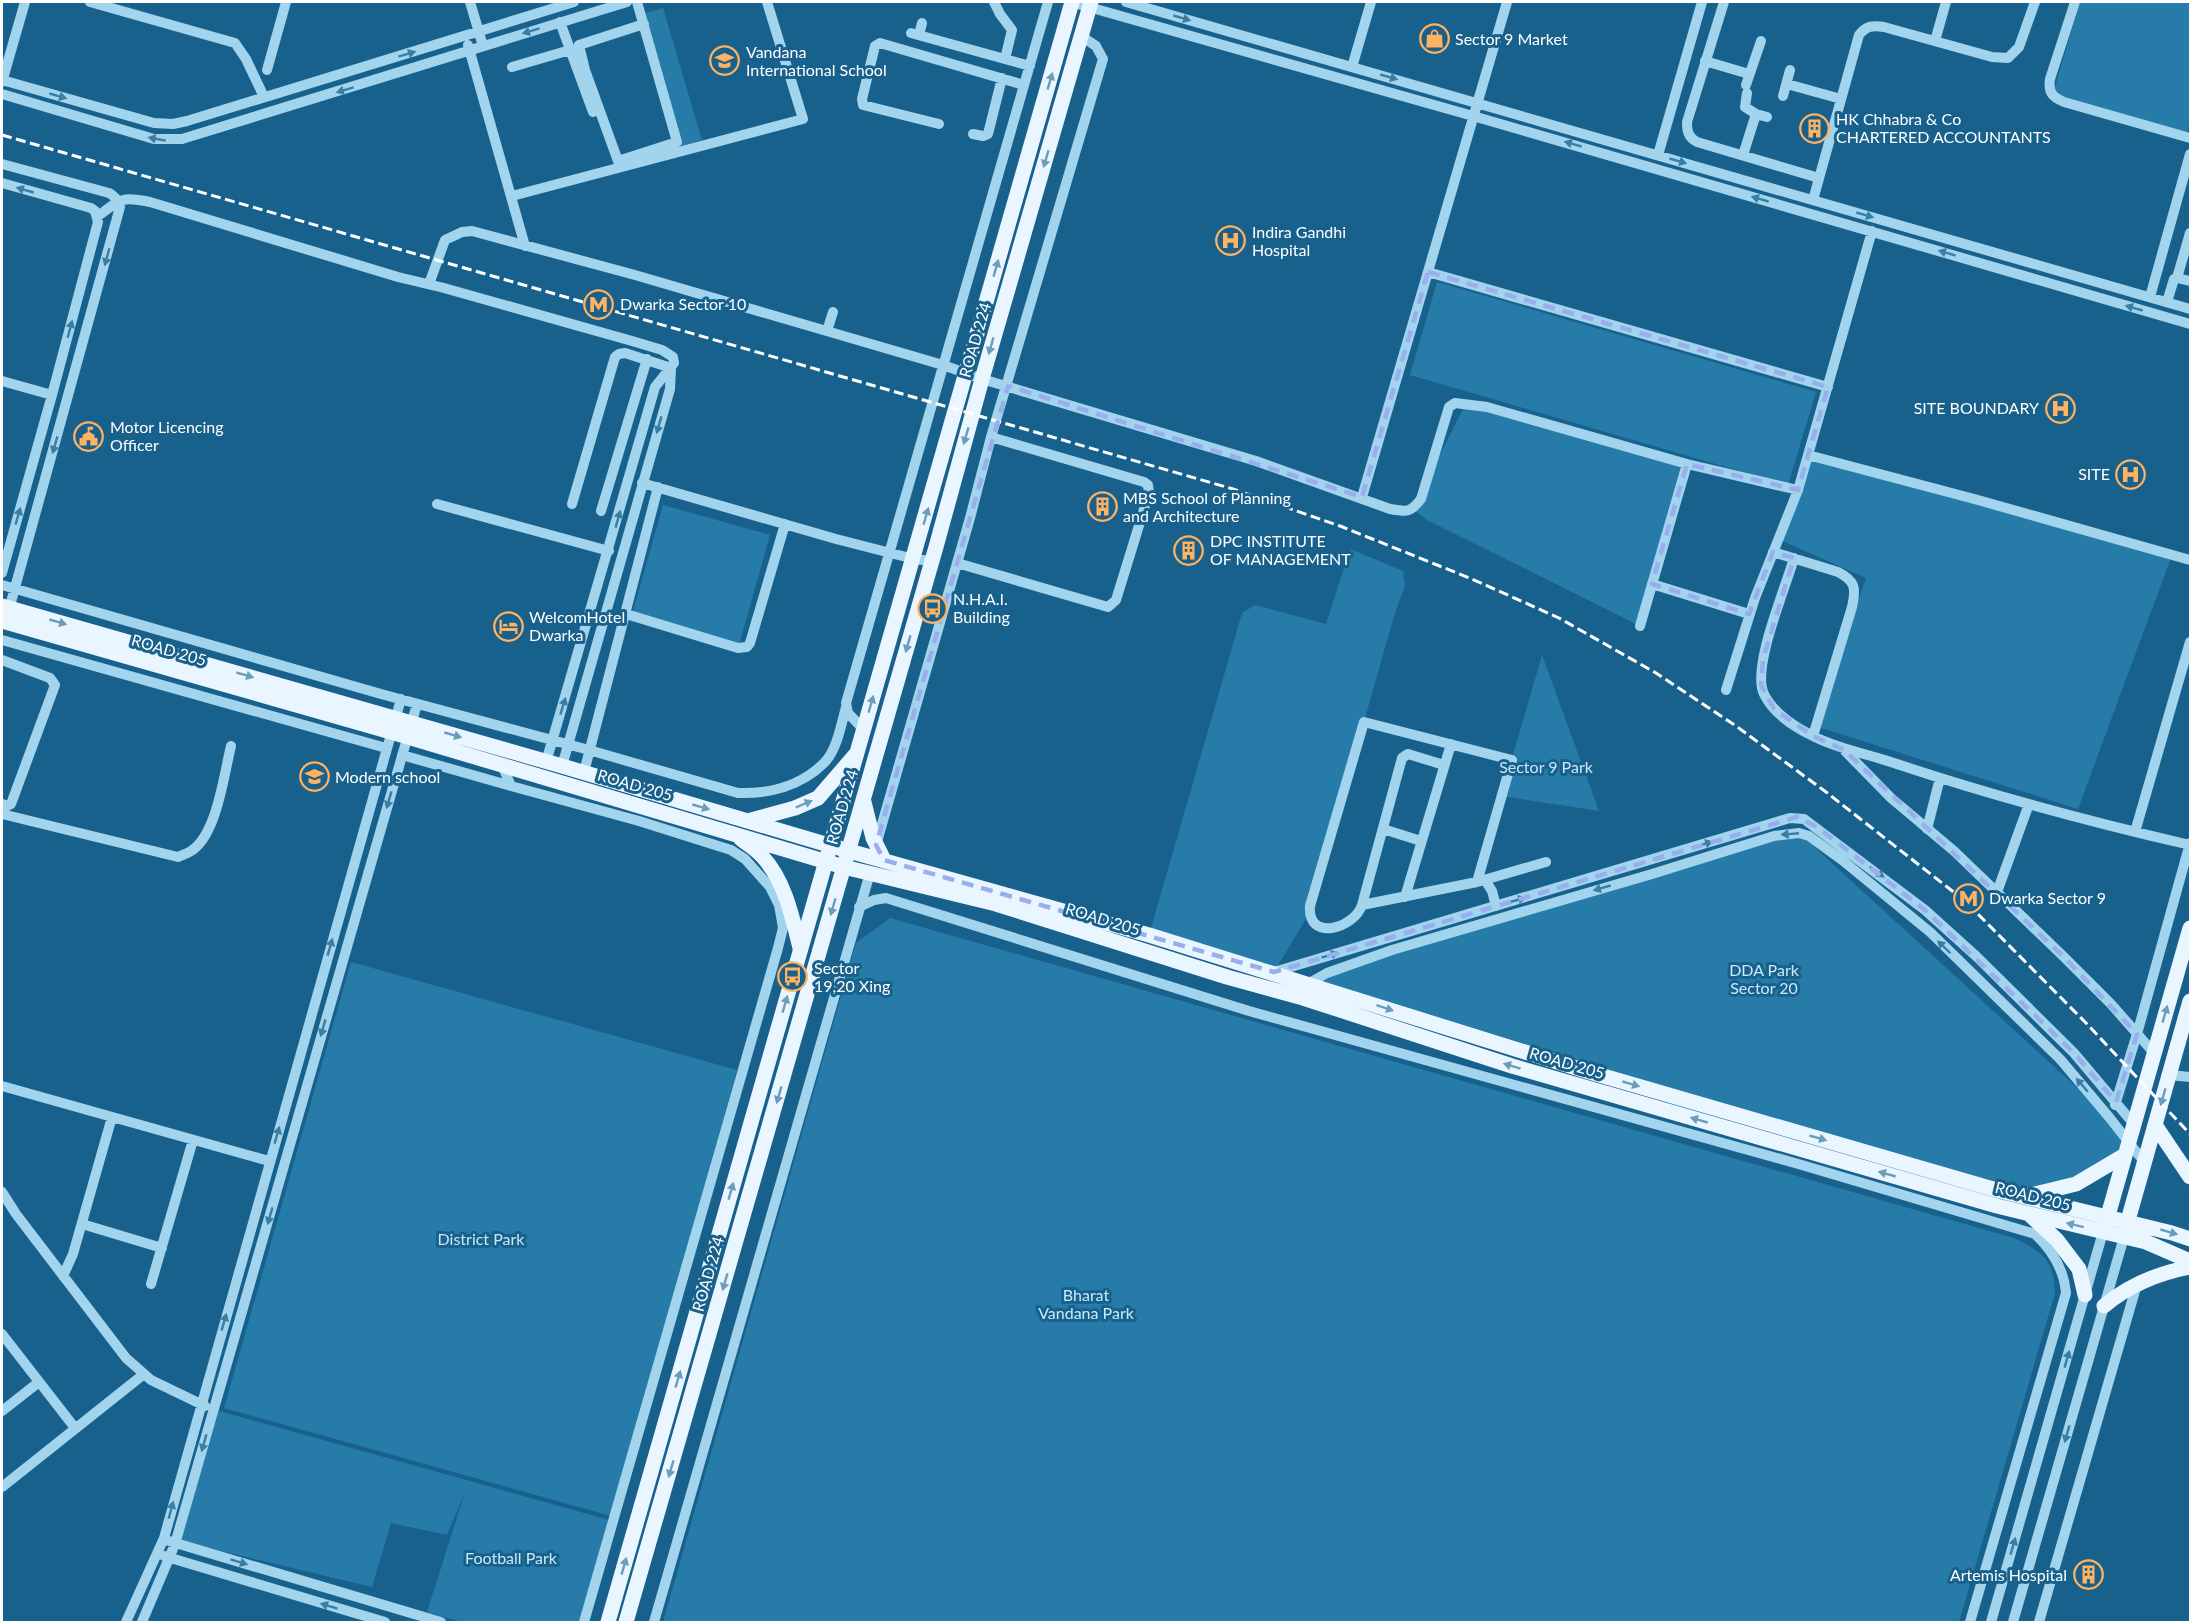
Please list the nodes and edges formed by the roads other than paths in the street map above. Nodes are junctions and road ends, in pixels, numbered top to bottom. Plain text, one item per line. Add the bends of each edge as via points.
1 (25, 2) edge
2 (90, 2) edge
3 (286, 2) edge
4 (470, 2) edge
5 (574, 2) edge
6 (627, 2) edge
7 (637, 2) edge
8 (767, 2) edge
9 (994, 2) edge
10 (1048, 2) edge
11 (1072, 2) edge
12 (1126, 2) edge
13 (1371, 2) edge
14 (1507, 2) edge
15 (1702, 2) edge
16 (1724, 2) edge
17 (1946, 2) edge
18 (2035, 2) edge
19 (2075, 2) edge
20 (1090, 4) edge
21 (560, 22) junction
22 (922, 23) dead end
23 (644, 24) junction
24 (479, 32) junction
25 (465, 36) junction
26 (1081, 36) junction
27 (1761, 41) dead end
28 (1935, 41) junction
29 (483, 46) junction
30 (570, 50) junction
31 (469, 51) junction
32 (1005, 59) junction
33 (1705, 61) junction
34 (1030, 66) junction
35 (512, 67) dead end
36 (1352, 67) junction
37 (267, 70) dead end
38 (1790, 70) dead end
39 (1002, 78) junction
40 (2, 81) edge
41 (1747, 84) junction
42 (1786, 84) junction
43 (1024, 85) junction
44 (2, 94) edge
45 (1783, 96) dead end
46 (264, 97) junction
47 (1841, 99) junction
48 (1477, 102) junction
49 (1756, 114) junction
50 (1473, 116) junction
51 (1767, 117) dead end
52 (939, 124) dead end
53 (973, 134) dead end
54 (2190, 138) edge
55 (2190, 154) edge
56 (1658, 155) junction
57 (609, 156) dead end
58 (1743, 156) junction
59 (2, 164) edge
60 (1819, 178) junction
61 (2, 183) edge
62 (512, 196) junction
63 (1813, 200) junction
64 (118, 201) junction
65 (98, 216) junction
66 (1872, 231) junction
67 (2190, 232) edge
68 (525, 246) junction
69 (1428, 272) junction
70 (2177, 278) junction
71 (2190, 281) edge
72 (429, 284) junction
73 (2150, 297) junction
74 (2167, 302) junction
75 (2190, 309) edge
76 (833, 312) dead end
77 (2190, 324) edge
78 (827, 331) junction
79 (647, 359) junction
80 (943, 365) junction
81 (671, 368) junction
82 (967, 373) junction
83 (982, 379) junction
84 (2, 381) edge
85 (1008, 386) junction
86 (1828, 387) junction
87 (52, 395) junction
88 (991, 437) junction
89 (1808, 455) junction
90 (1687, 464) junction
91 (642, 483) junction
92 (658, 487) junction
93 (1798, 490) junction
94 (1362, 497) junction
95 (437, 504) dead end
96 (572, 504) dead end
97 (601, 511) dead end
98 (785, 524) junction
99 (609, 551) junction
100 (890, 552) junction
101 (1773, 552) junction
102 (1794, 558) junction
103 (914, 559) junction
104 (2190, 560) edge
105 (932, 561) junction
106 (957, 563) junction
107 (2, 573) edge
108 (1652, 584) junction
109 (2, 585) edge
110 (14, 589) junction
111 (4, 614) edge
112 (626, 614) junction
113 (1749, 614) junction
114 (1640, 626) dead end
115 (2, 640) edge
116 (2190, 642) edge
117 (2, 660) edge
118 (1726, 690) dead end
119 (401, 699) junction
120 (417, 704) junction
121 (846, 707) junction
122 (393, 725) junction
123 (864, 730) junction
124 (409, 731) junction
125 (1813, 736) junction
126 (552, 741) junction
127 (568, 744) junction
128 (1451, 744) junction
129 (231, 746) dead end
130 (386, 748) junction
131 (589, 750) junction
132 (859, 750) junction
133 (1844, 750) junction
134 (402, 755) junction
135 (546, 762) junction
136 (502, 765) junction
137 (1444, 765) junction
138 (562, 766) junction
139 (584, 772) junction
140 (1940, 778) junction
141 (511, 786) junction
142 (864, 799) junction
143 (2, 804) edge
144 (2029, 804) junction
145 (2, 814) edge
146 (748, 820) junction
147 (1383, 829) junction
148 (1928, 829) junction
149 (2135, 832) junction
150 (734, 833) junction
151 (1421, 841) junction
152 (2190, 844) edge
153 (876, 845) junction
154 (849, 851) junction
155 (828, 853) junction
156 (884, 860) junction
157 (1546, 862) dead end
158 (844, 867) junction
159 (870, 873) junction
160 (1481, 881) junction
161 (1997, 892) junction
162 (1405, 897) junction
163 (1362, 905) junction
164 (1496, 906) junction
165 (859, 908) junction
166 (2190, 928) edge
167 (800, 951) junction
168 (1274, 972) junction
169 (1306, 991) junction
170 (2190, 1000) edge
171 (2137, 1034) junction
172 (2154, 1053) junction
173 (2169, 1075) junction
174 (2190, 1077) edge
175 (2, 1086) edge
176 (2116, 1102) junction
177 (112, 1117) junction
178 (2109, 1117) junction
179 (2133, 1123) junction
180 (2155, 1125) junction
181 (193, 1140) junction
182 (2127, 1149) junction
183 (269, 1161) junction
184 (2145, 1163) junction
185 (2190, 1177) edge
186 (2, 1192) edge
187 (2024, 1197) junction
188 (2028, 1213) junction
189 (82, 1224) junction
190 (2105, 1224) junction
191 (2126, 1229) junction
192 (2190, 1239) edge
193 (162, 1248) junction
194 (2190, 1261) edge
195 (2190, 1267) edge
196 (63, 1276) junction
197 (151, 1284) dead end
198 (2137, 1284) junction
199 (2085, 1295) junction
200 (2104, 1306) junction
201 (2, 1334) edge
202 (144, 1374) junction
203 (39, 1382) junction
204 (201, 1404) junction
205 (214, 1410) junction
206 (2, 1411) edge
207 (75, 1428) junction
208 (2, 1486) edge
209 (164, 1538) junction
210 (175, 1544) junction
211 (157, 1554) junction
212 (171, 1558) junction
213 (126, 1623) edge
214 (142, 1623) edge
215 (385, 1623) edge
216 (441, 1623) edge
217 (584, 1623) edge
218 (608, 1623) edge
219 (626, 1623) edge
220 (654, 1623) edge
221 (1970, 1623) edge
222 (1991, 1623) edge
223 (2013, 1623) edge
224 (2039, 1623) edge

1 - 40 street
2 - 46 street via 235,43
3 - 37 street
4 - 24 street
5 - 24 street
6 - 21 street
7 - 23 street
8 - 62 street via 803,119
9 - 32 street via 1012,30
10 - 34 street
11 - 20 street
82 -> 11 main road, ROAD 224
12 -> 36 street
13 - 36 street
14 - 48 street
15 - 56 street
16 - 33 street
17 - 28 street
18 - 28 street via 2019,46 2008,58
19 - 54 street via 2050,79 2053,97
20 - 26 main road, ROAD 224
20 - 50 street
21 -> 29 street
21 - 30 street
22 - 32 street via 915,34
23 - 23 street via 677,141 618,161 579,45
24 - 25 street
24 - 29 street
25 - 31 street
46 -> 25 street
26 -> 83 main road, ROAD 224
26 - 85 street via 1096,46 1103,59
27 - 41 street
28 - 47 street via 1874,25 1864,28
29 - 31 street
30 - 35 street
30 - 57 street
31 -> 44 street via 201,135 170,141
31 - 62 street
32 - 34 street
33 - 41 street
33 - 58 street via 1687,131 1697,142
34 - 43 street
36 -> 48 street
38 - 42 street
39 - 43 street
39 - 52 street via 880,43 875,46 863,105
39 - 53 street via 988,134
40 -> 46 street via 164,124 187,121
41 - 49 street via 1745,107
42 - 45 street
42 - 47 street
43 - 80 street
47 - 60 street
48 - 50 street
48 - 56 street
49 - 51 street
49 - 58 street
66 -> 50 street
50 - 69 street
55 - 73 street
56 -> 63 street
58 - 60 street
59 - 64 street via 109,193
60 - 63 street
65 -> 61 street via 91,208
62 - 68 street
63 -> 73 street
64 - 65 street
64 - 72 street via 128,197 150,202
64 -> 110 street via 119,213
87 -> 65 street
77 -> 66 street
66 - 86 street
67 - 70 street
68 - 72 street via 472,231 452,236 441,247
68 - 78 street
69 - 86 street
69 - 94 street
70 - 71 street
70 - 74 street via 2172,282
72 - 81 street via 662,350 674,359
73 - 74 street
74 - 75 street
76 - 78 street
78 - 80 street
79 - 81 street
79 - 96 street via 625,353 615,357
79 - 97 street
80 - 82 street
80 - 100 street
81 -> 91 street via 670,388
99 -> 81 street via 656,387
82 - 83 street
103 -> 82 main road, ROAD 224
83 - 85 street
83 -> 105 main road, ROAD 224
84 - 87 street
85 - 88 street
85 - 94 street
86 - 89 street
107 -> 87 street
88 - 106 street
88 - 106 street via 1144,482 1149,493 1115,603 1108,607
89 - 93 street
89 - 104 street
90 - 93 street
90 - 94 street via 1487,407 1455,403 1449,407 1421,499 1413,508 1406,512 1390,509
90 - 108 street
91 - 92 street
91 - 127 street
92 - 98 street
92 - 112 street
93 - 101 street
95 - 99 street
98 - 100 street
98 - 112 street via 747,647 738,648
126 -> 99 street
100 - 103 street
100 - 121 street
101 - 102 street
101 - 113 street
102 - 125 street via 1763,659 1761,685 1774,709
102 - 125 street via 1848,577 1854,588 1852,607
103 - 105 street
123 -> 103 main road, ROAD 224
105 -> 142 main road, ROAD 224
106 - 153 street
108 - 113 street
108 - 114 street
109 - 110 street
110 - 111 street
110 - 119 street
111 - 122 main road, ROAD 205
112 - 131 street
113 - 118 street
115 - 130 street
116 - 149 street
117 - 143 street via 50,678 55,685 11,804
119 - 120 street
119 - 122 street
120 - 124 street
120 - 126 street
121 - 123 street
121 - 131 street via 835,745 825,763 801,780 761,794 738,793
122 - 124 main road, ROAD 205
122 - 130 street
123 - 132 main road, ROAD 224
124 - 134 street
124 -> 135 main road, ROAD 205
124 - 136 main road, ROAD 205
125 - 133 street
126 - 127 street
126 - 135 street
127 - 131 street
127 - 138 street
128 - 137 street
128 - 160 street via 1512,760
128 - 163 street via 1364,722 1312,899 1311,918 1321,928 1340,926 1355,919
129 - 145 street via 212,824 200,843 178,857
183 -> 130 street
131 - 139 street
146 -> 132 main road via 818,798
132 - 155 main road, ROAD 224
133 - 140 street
133 - 148 street
134 - 141 street
134 -> 205 street
135 - 138 main road, ROAD 205
136 - 141 street
136 - 150 main road, ROAD 205
137 - 147 street via 1408,754 1402,758
137 - 151 street
138 - 139 main road, ROAD 205
139 -> 146 main road, ROAD 205
140 - 144 street
140 - 148 street
141 - 217 street via 731,850 746,859 770,887 782,916 778,948
142 - 153 main road
142 - 154 main road, ROAD 224
144 - 149 street
144 - 161 street
146 - 155 main road, ROAD 205
147 - 151 street
147 - 163 street
148 - 161 street
149 - 152 street
150 - 155 main road, ROAD 205
150 - 167 main road via 762,856 781,883
151 - 162 street
152 - 171 street
153 - 156 main road
154 - 155 main road, ROAD 205
154 - 156 main road, ROAD 205
154 - 158 main road, ROAD 224
155 - 158 main road, ROAD 205
155 - 167 main road, ROAD 224
156 - 168 main road, ROAD 205
157 - 160 street
158 - 159 main road, ROAD 205
158 -> 219 main road, ROAD 224
159 - 165 street
159 - 169 main road, ROAD 205 via 996,904 1227,977
160 - 162 street
160 - 164 street via 1492,891
161 - 171 street
162 - 163 street
168 -> 164 street
164 -> 176 street via 1790,818 1804,819 1925,910 1976,956 2074,1053
165 - 220 street
165 - 221 street via 886,898 1249,1011 2035,1234 2059,1265 2066,1293
172 -> 166 main road
218 -> 167 main road, ROAD 224
168 - 169 main road, ROAD 205
178 -> 169 street via 2060,1059 1929,932 1842,860 1799,833 1774,836 1339,967
169 -> 187 main road, ROAD 205
188 -> 169 main road, ROAD 205 via 1512,1066
170 - 173 main road
171 - 172 street
171 - 176 street
172 - 179 main road
173 - 174 street
173 -> 180 main road
175 - 177 street
176 - 178 street
176 - 179 street
177 - 181 street
177 - 189 street
178 - 182 street
179 - 182 main road
180 - 184 main road
180 - 185 main road
181 - 183 street
181 - 193 street
182 - 184 street
182 - 187 main road via 2076,1184
182 - 190 main road
204 -> 183 street
184 - 191 main road
186 - 196 street
187 - 190 main road, ROAD 205
190 -> 188 main road, ROAD 205
188 - 199 main road via 2057,1240 2079,1269
189 - 193 street
189 - 196 street
190 - 191 main road, ROAD 205
190 - 199 street
191 -> 192 main road, ROAD 205 via 2172,1233
191 - 194 main road, ROAD 205
191 - 200 street
193 - 197 street
195 - 198 main road
196 - 202 street via 126,1358
198 - 200 main road
198 - 224 street
222 -> 199 street
200 -> 223 street
201 - 203 street
202 - 204 street
202 - 207 street
203 - 206 street
203 - 207 street
204 - 205 street
209 -> 204 street
205 -> 210 street
207 - 208 street
209 - 210 street
209 - 211 street
210 - 212 street
210 -> 216 street
211 - 212 street
211 - 213 street
212 - 214 street
215 -> 212 street

